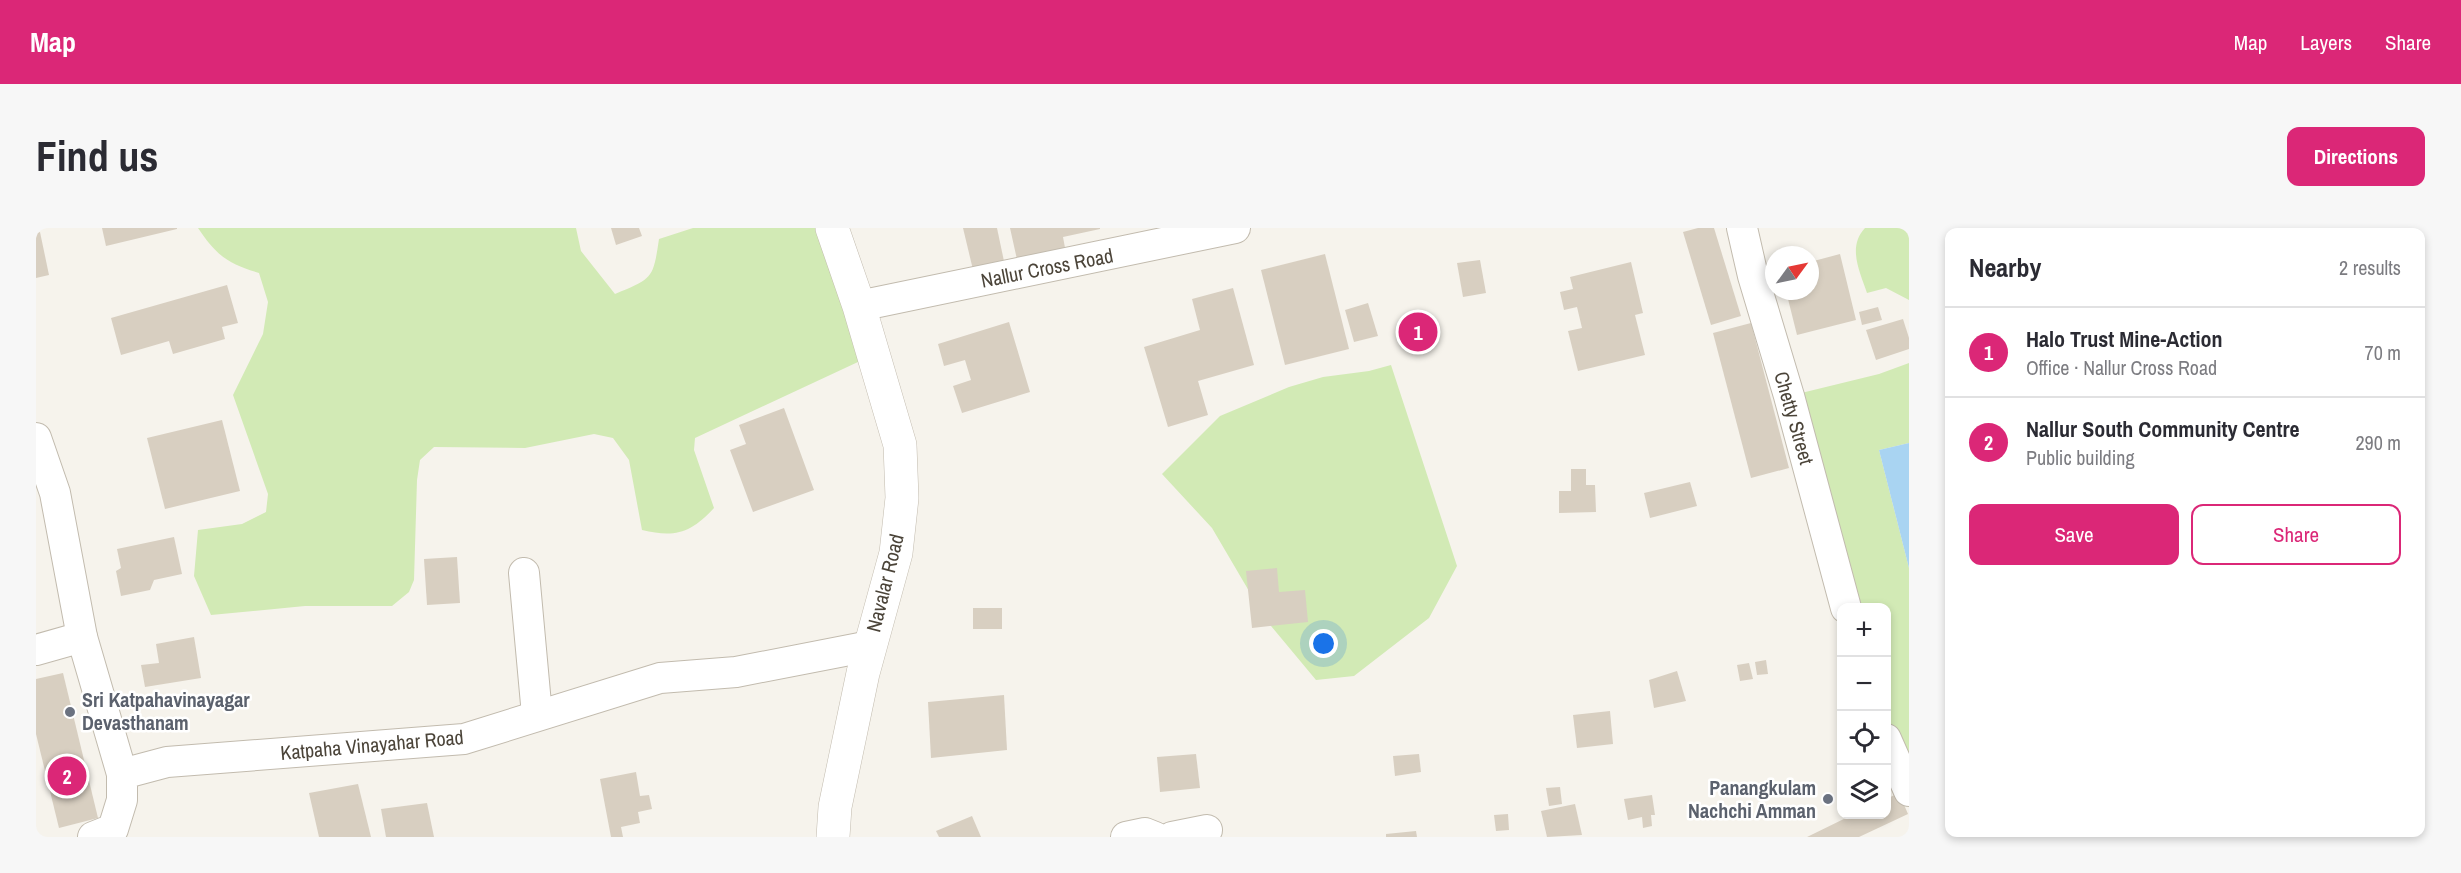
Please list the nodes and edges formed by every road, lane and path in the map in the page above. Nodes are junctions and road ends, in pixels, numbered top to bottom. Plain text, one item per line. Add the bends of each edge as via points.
1 (832, 228) edge
2 (1742, 228) edge
3 (1225, 230) edge
4 (859, 306) junction
5 (36, 438) edge
6 (524, 573) dead end
7 (1845, 603) edge
8 (82, 637) junction
9 (870, 646) junction
10 (36, 650) edge
11 (537, 715) junction
12 (1891, 748) edge
13 (122, 774) junction
14 (1909, 791) edge
15 (1207, 830) dead end
16 (93, 837) edge
17 (833, 837) edge
18 (1126, 837) edge
19 (1155, 837) edge
20 (1172, 837) edge

1 - 4 street, Navalar Road
2 - 7 street, Chetty Street
3 - 4 street, Nallur Cross Road
4 - 9 street, Navalar Road via 900,445 902,498 896,553
5 - 8 street via 55,494
6 - 11 street
8 - 10 street
8 - 13 street
9 - 11 street, Katpaha Vinayahar Road via 736,672 660,678
9 - 17 street, Navalar Road via 835,807
11 - 13 street, Katpaha Vinayahar Road via 464,739 167,762
12 - 14 street
13 - 16 street via 123,800 113,829
15 - 20 street
18 - 19 street via 1145,833

